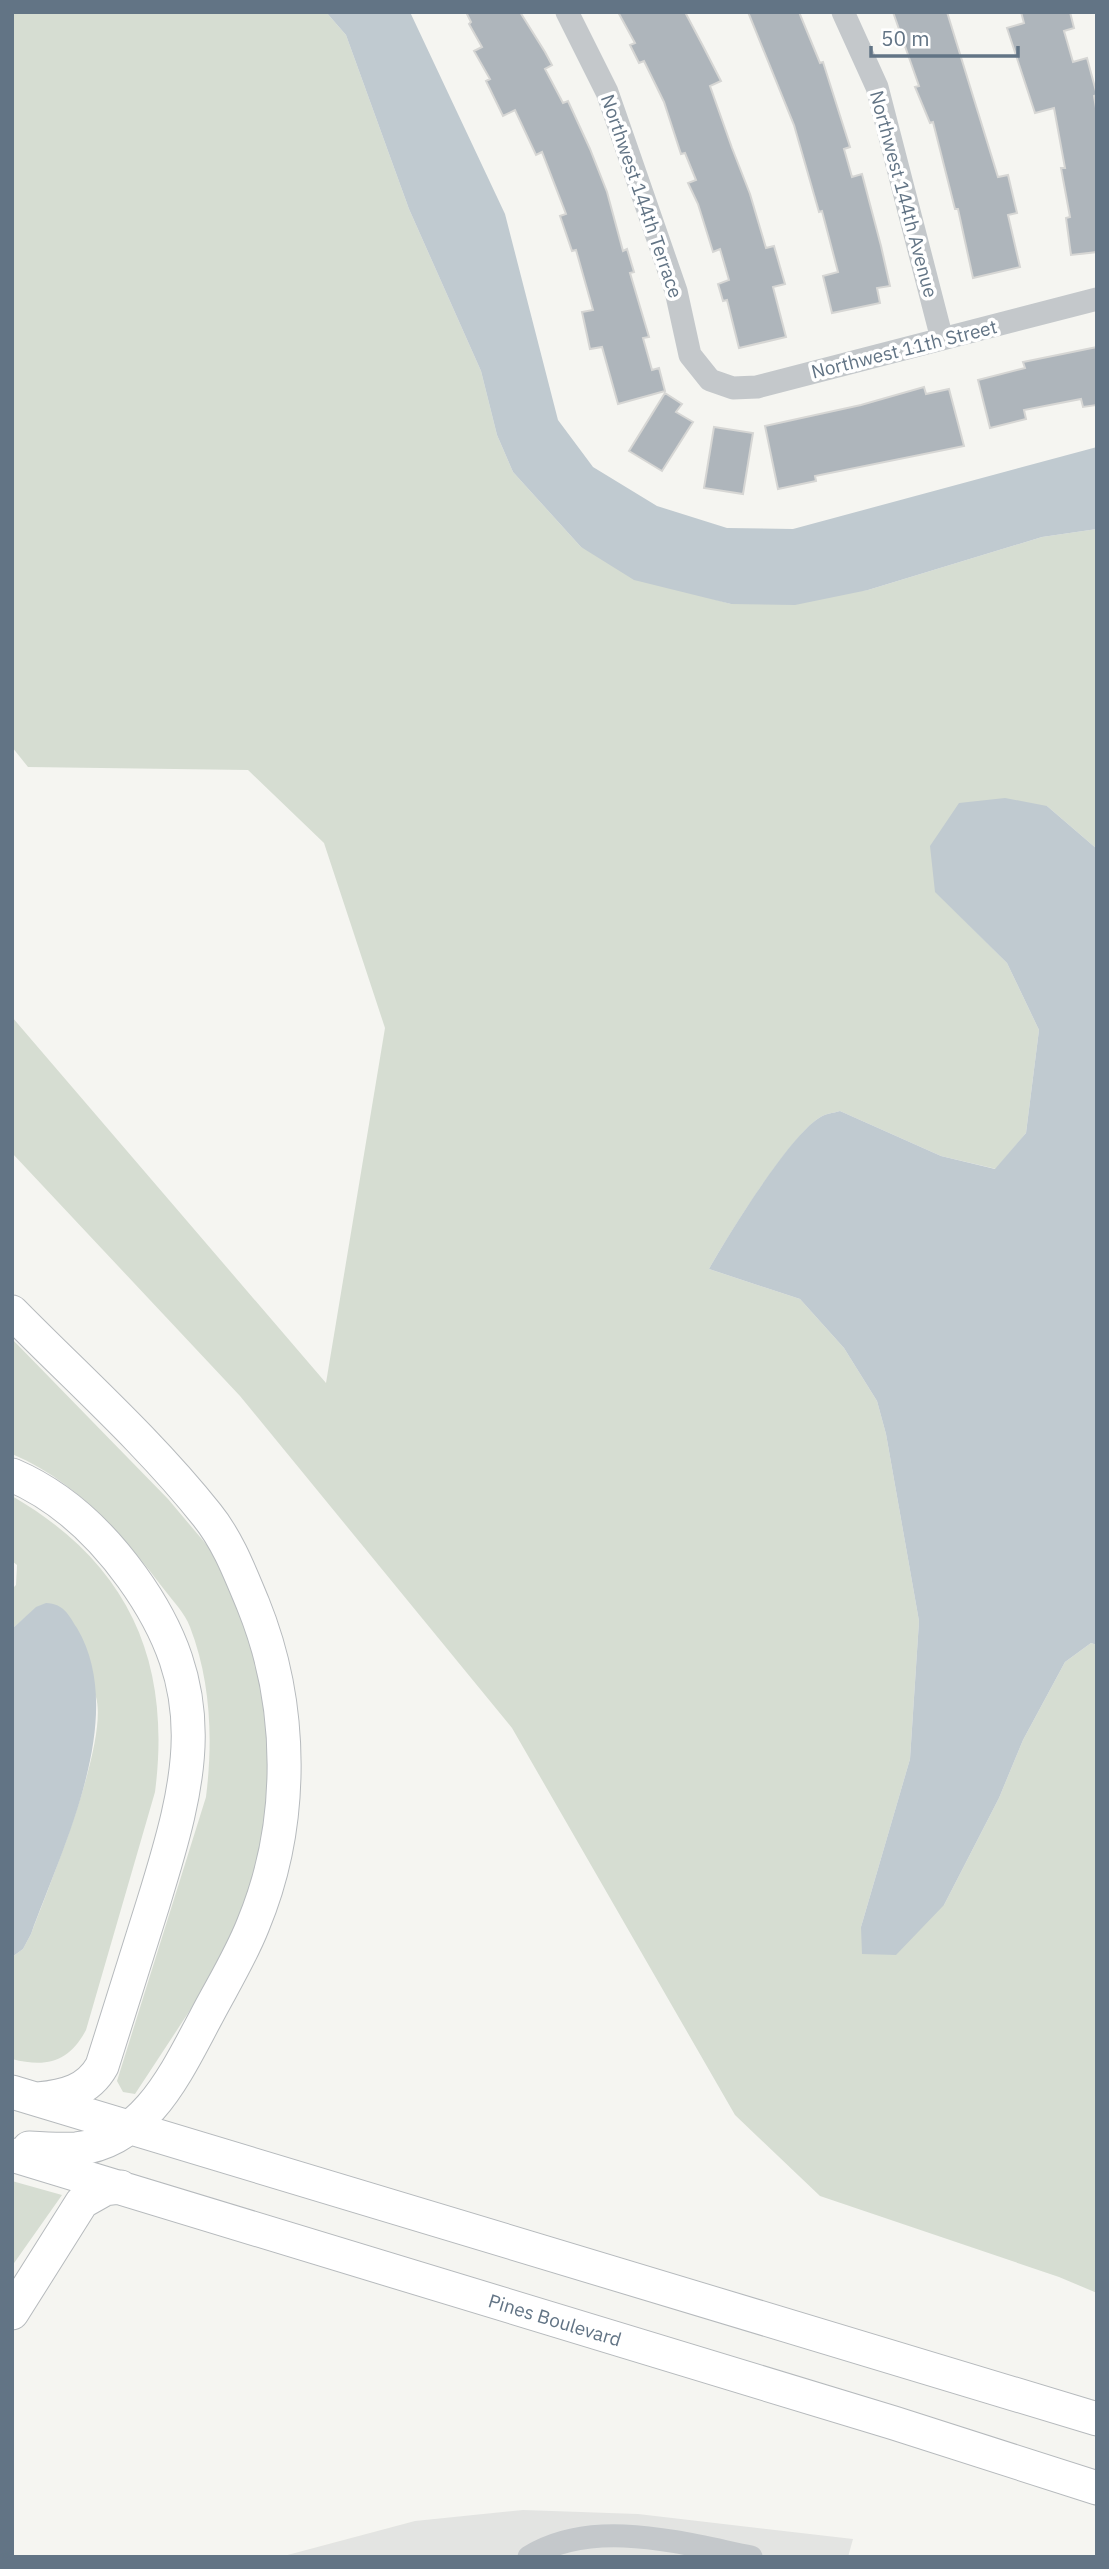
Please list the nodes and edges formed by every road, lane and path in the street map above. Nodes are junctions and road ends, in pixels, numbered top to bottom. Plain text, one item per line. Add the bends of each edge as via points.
1 (567, 12) edge
2 (843, 12) edge
3 (1097, 299) edge
4 (943, 339) junction
5 (710, 380) joint
6 (12, 1312) edge
7 (12, 1475) edge
8 (25, 2096) edge
9 (128, 2129) junction
10 (12, 2148) edge
11 (12, 2155) edge
12 (121, 2187) junction
13 (12, 2313) edge
14 (1097, 2419) edge
15 (1097, 2488) edge
16 (529, 2557) edge
17 (751, 2557) edge

1 - 5 street, Northwest 144th Terrace via 607,92 676,291 690,355
2 - 4 street, Northwest 144th Avenue via 877,87
3 - 4 street, Northwest 11th Street
4 - 5 street, Northwest 11th Street via 757,387 733,388
6 - 9 highway via 208,1516 226,1543 271,1657 282,1717 281,1820 254,1924 167,2090
7 - 8 highway via 79,1518 140,1589 179,1663 189,1753 181,1813 102,2066 83,2088 64,2096
8 - 9 highway
9 - 10 highway via 105,2142 77,2149
9 - 14 highway
11 - 12 highway, Pines Boulevard
12 - 13 highway via 105,2189 82,2202
12 - 15 highway, Pines Boulevard
16 - 17 street via 547,2545 585,2536 632,2537

